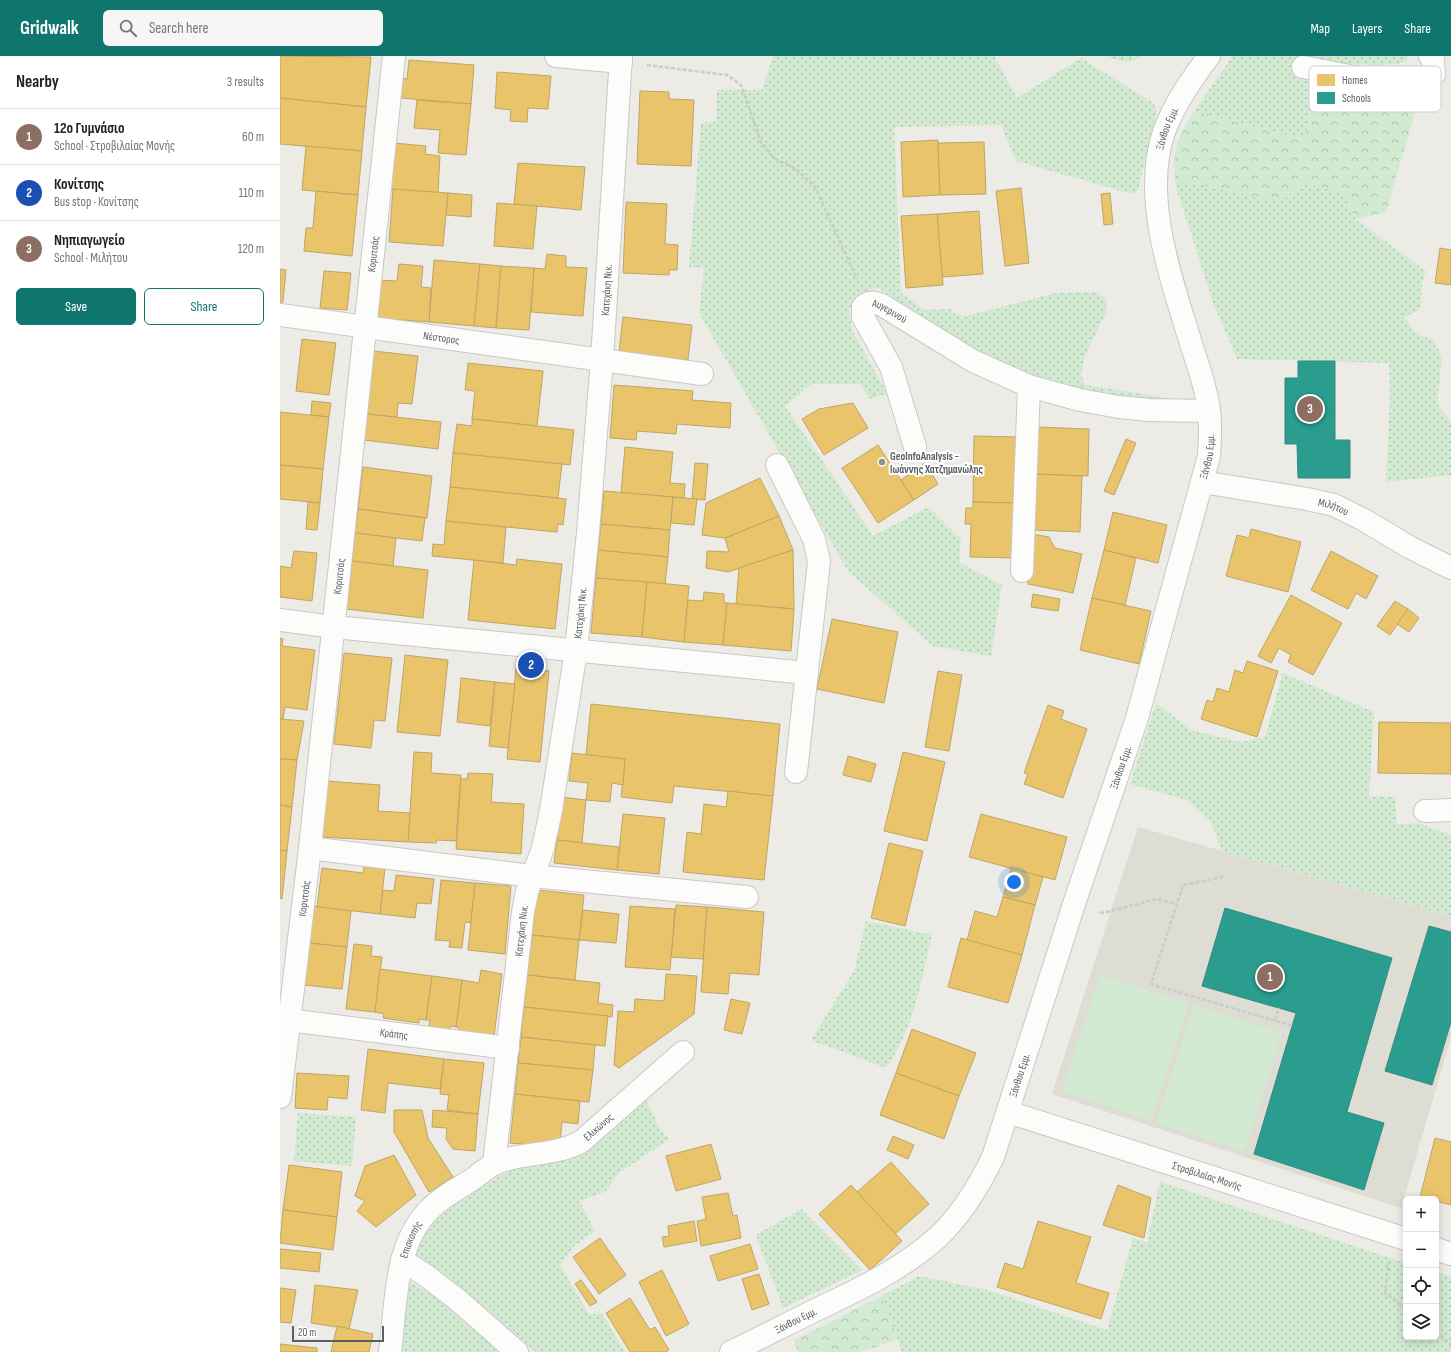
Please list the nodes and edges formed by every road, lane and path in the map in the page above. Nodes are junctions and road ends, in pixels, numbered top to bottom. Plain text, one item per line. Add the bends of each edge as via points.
1 (394, 56) edge
2 (556, 56) edge
3 (1209, 56) edge
4 (1430, 56) edge
5 (621, 59) edge
6 (1433, 66) edge
7 (1303, 67) dead end
8 (1309, 68) edge
9 (870, 302) junction
10 (280, 315) edge
11 (366, 326) junction
12 (602, 360) junction
13 (702, 374) dead end
14 (1029, 386) junction
15 (1209, 411) junction
16 (915, 447) dead end
17 (777, 465) dead end
18 (1202, 482) junction
19 (1451, 568) edge
20 (1022, 571) dead end
21 (280, 620) edge
22 (334, 627) junction
23 (576, 651) junction
24 (807, 673) junction
25 (796, 772) dead end
26 (1451, 810) edge
27 (1425, 811) dead end
28 (310, 848) junction
29 (532, 876) junction
30 (1223, 877) dead end
31 (747, 897) dead end
32 (1177, 904) junction
33 (1103, 913) dead end
34 (1279, 1008) dead end
35 (284, 1019) edge
36 (1274, 1020) junction
37 (1293, 1026) dead end
38 (508, 1048) junction
39 (683, 1052) dead end
40 (280, 1097) edge
41 (1008, 1112) junction
42 (494, 1164) junction
43 (1400, 1237) edge
44 (1439, 1250) edge
45 (1451, 1254) edge
46 (402, 1260) junction
47 (1403, 1307) edge
48 (1439, 1334) edge
49 (1451, 1345) edge
50 (390, 1352) edge
51 (517, 1352) edge
52 (731, 1352) edge

1 - 11 street, Κορυτσάς
2 - 5 street
3 - 15 street, Ξάνθου Εμμ. via 1180,99 1165,131 1159,153 1157,189 1160,229 1172,283
4 - 6 street
5 - 9 path via 727,75 741,85 761,142 775,158 796,169 815,187
5 - 12 street, Κατεχάκη Νικ.
7 - 8 street
9 - 14 street, Αυγερινού via 882,304 973,361
9 - 16 street, Αυγερινού via 863,307 863,317 891,367
10 - 11 street, Νέστορος
11 - 12 street, Νέστορος
11 - 22 street, Κορυτσάς
12 - 13 street, Νέστορος
12 - 23 street, Κατεχάκη Νικ.
14 - 15 street, Αυγερινού via 1080,400 1119,407
14 - 20 street
15 - 18 street, Ξάνθου Εμμ. via 1209,456
17 - 24 street via 818,550 819,576
18 - 19 street, Μιλήτου via 1334,505
18 - 41 street, Ξάνθου Εμμ. via 1137,718
21 - 22 street
22 - 23 street
22 - 28 street, Κορυτσάς
23 - 24 street
23 - 29 street, Κατεχάκη Νικ. via 551,810 543,848
24 - 25 street
26 - 27 street
28 - 29 street
28 - 35 street, Κορυτσάς
29 - 31 street
29 - 38 street, Κατεχάκη Νικ. via 523,912
30 - 32 path via 1183,885
32 - 33 path via 1157,899
32 - 36 path via 1151,984
34 - 36 path
35 - 38 street, Κράπης
35 - 40 street, Κορυτσάς
36 - 37 path
38 - 42 street, Κατεχάκη Νικ.
39 - 42 street, Ελικώνος via 604,1124 577,1144
41 - 43 street, Στροβιλαίας Μονής
41 - 52 street, Ξάνθου Εμμ. via 993,1157 984,1175 956,1216 938,1236 898,1267 870,1284
42 - 46 street, Επισκοπής via 428,1210 414,1228
43 - 47 path via 1384,1293
44 - 45 street
46 - 50 street, Επισκοπής
46 - 51 street via 459,1301
48 - 49 path

